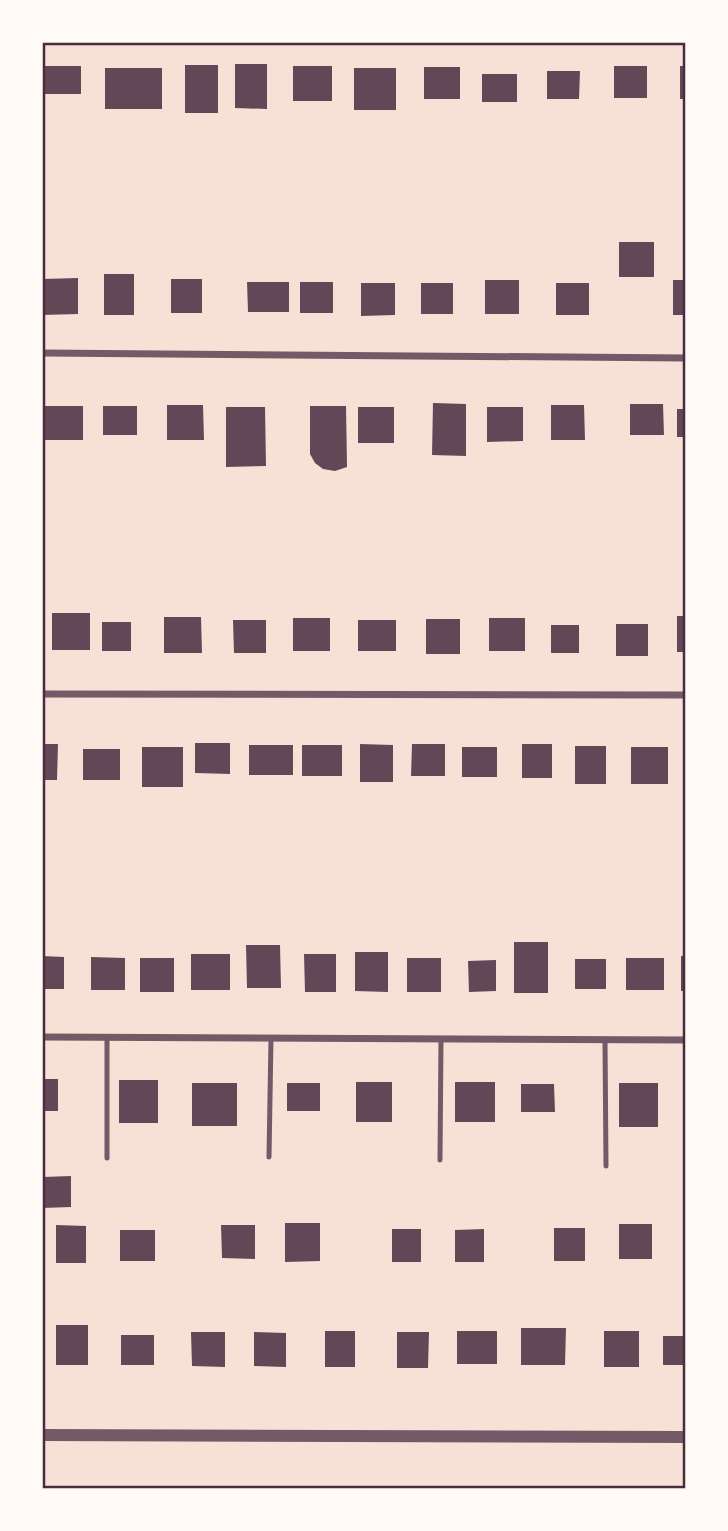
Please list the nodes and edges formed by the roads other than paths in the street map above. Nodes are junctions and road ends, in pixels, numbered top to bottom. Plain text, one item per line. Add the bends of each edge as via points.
1 (42, 353) edge
2 (686, 358) edge
3 (42, 694) edge
4 (686, 695) edge
5 (42, 1037) edge
6 (107, 1038) junction
7 (271, 1038) junction
8 (441, 1039) junction
9 (605, 1040) junction
10 (686, 1040) edge
11 (269, 1157) dead end
12 (107, 1158) dead end
13 (440, 1160) dead end
14 (606, 1166) dead end
15 (42, 1435) edge
16 (686, 1437) edge

1 - 2 street
3 - 4 street
5 - 6 street
6 - 7 street
6 - 12 lane
7 - 8 street
7 - 11 lane
8 - 9 street
8 - 13 lane
9 - 10 street
9 - 14 lane
15 - 16 street

